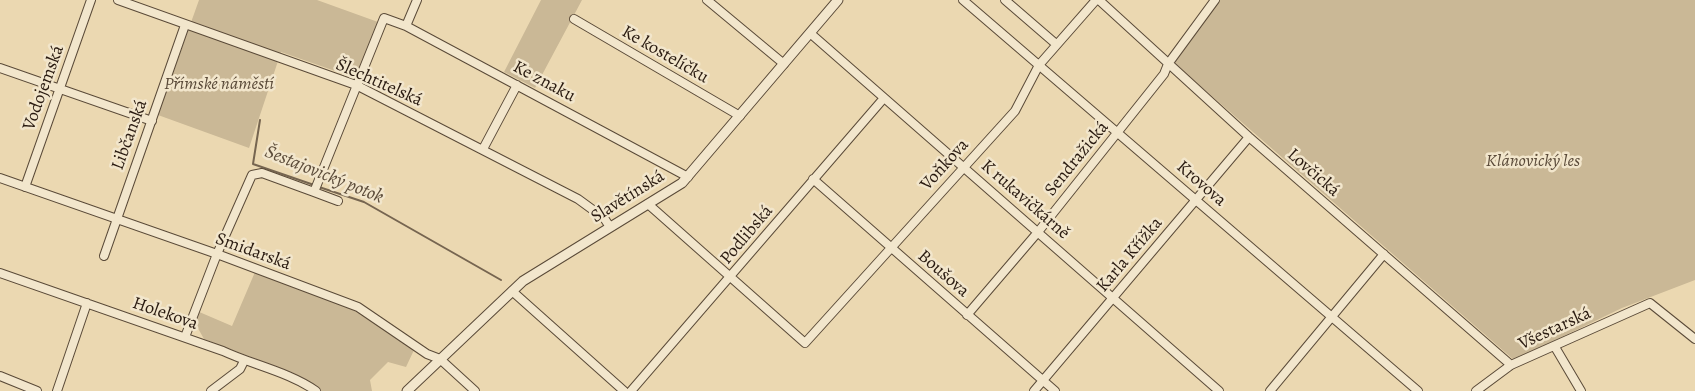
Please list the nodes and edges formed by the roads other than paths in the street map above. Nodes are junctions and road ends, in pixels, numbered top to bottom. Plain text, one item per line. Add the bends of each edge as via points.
1 (91, 0) edge
2 (118, 0) edge
3 (417, 0) edge
4 (707, 0) edge
5 (838, 0) edge
6 (963, 0) edge
7 (1004, 0) edge
8 (1098, 0) edge
9 (1215, 0) edge
10 (574, 19) dead end
11 (185, 25) junction
12 (406, 26) junction
13 (810, 33) junction
14 (1056, 44) junction
15 (784, 64) junction
16 (1168, 64) junction
17 (1039, 65) junction
18 (0, 68) edge
19 (356, 85) junction
20 (517, 85) junction
21 (60, 88) junction
22 (884, 98) junction
23 (740, 116) junction
24 (152, 122) junction
25 (1118, 132) junction
26 (1249, 137) junction
27 (483, 149) junction
28 (964, 167) junction
29 (688, 177) junction
30 (0, 178) edge
31 (813, 179) junction
32 (25, 187) junction
33 (316, 187) junction
34 (1196, 200) junction
35 (338, 201) dead end
36 (648, 204) junction
37 (116, 219) junction
38 (610, 227) junction
39 (1038, 232) junction
40 (890, 248) junction
41 (217, 254) junction
42 (1384, 254) junction
43 (104, 256) dead end
44 (0, 272) edge
45 (731, 277) junction
46 (512, 291) junction
47 (1114, 298) junction
48 (87, 303) junction
49 (967, 315) junction
50 (1331, 316) junction
51 (185, 337) junction
52 (1695, 339) edge
53 (1555, 347) junction
54 (440, 359) junction
55 (244, 361) junction
56 (1512, 365) junction
57 (0, 376) edge
58 (1043, 381) junction
59 (37, 391) edge
60 (57, 391) edge
61 (211, 391) edge
62 (316, 391) edge
63 (407, 391) edge
64 (475, 391) edge
65 (624, 391) edge
66 (631, 391) edge
67 (1034, 391) edge
68 (1055, 391) edge
69 (1219, 391) edge
70 (1270, 391) edge
71 (1418, 391) edge
72 (1476, 391) edge
73 (1581, 391) edge

1 - 21 street, Vodojemská
2 - 11 street, Šlechtitelská
3 - 12 street
4 - 15 street
5 - 13 street, Slavětínská
6 - 17 street, Krovova
7 - 14 street
8 - 14 street, Voňkova
8 - 16 street, Lovčická
9 - 16 street, Sendražická
10 - 23 street, Ke kostelíčku
11 - 19 street, Šlechtitelská
11 - 24 street, Libčanská
12 - 19 street, Ke znaku via 384,18
12 - 20 street, Ke znaku
13 - 15 street, Slavětínská
13 - 22 street, K rukavičkárně
14 - 17 street, Voňkova
15 - 23 street, Slavětínská
16 - 25 street, Sendražická via 1164,74
16 - 26 street, Lovčická
17 - 25 street, Krovova
17 - 28 street, Voňkova via 1015,111
18 - 21 street
19 - 27 street, Šlechtitelská
19 - 33 street
20 - 27 street
20 - 29 street, Ke znaku
21 - 24 street
21 - 32 street, Vodojemská
22 - 28 street, K rukavičkárně
22 - 31 street, Podlibská
23 - 29 street, Slavětínská
24 - 37 street, Libčanská
25 - 34 street, Krovova
25 - 39 street, Sendražická
26 - 34 street, Karla Křížka
26 - 42 street, Lovčická
27 - 38 street, Šlechtitelská via 578,199 604,218
28 - 39 street, K rukavičkárně
28 - 40 street, Voňkova
29 - 36 street, Slavětínská
30 - 32 street, Smidarská
31 - 40 street, Boušova
31 - 45 street, Podlibská
32 - 37 street, Smidarská
33 - 35 street
33 - 41 street via 260,172 252,175
34 - 47 street, Karla Křížka
34 - 50 street, Krovova
36 - 38 street, Slavětínská
36 - 45 street
37 - 41 street, Smidarská
37 - 43 street, Libčanská
38 - 46 street, Slavětínská via 522,281
39 - 47 street, K rukavičkárně
39 - 49 street, Sendražická
40 - 45 street, Voňkova via 805,342
40 - 49 street, Boušova
41 - 51 street
41 - 54 street, Smidarská via 358,307 427,354
42 - 50 street
42 - 56 street, Lovčická
44 - 48 street, Holekova
45 - 66 street, Podlibská
46 - 54 street, Slavětínská
46 - 65 street
47 - 58 street, Karla Křížka
47 - 69 street, K rukavičkárně
48 - 51 street, Holekova
48 - 60 street
49 - 58 street, Boušova
50 - 70 street
50 - 71 street, Krovova
51 - 55 street, Holekova via 224,350
52 - 53 street, Všestarská via 1650,303
53 - 56 street, Všestarská
53 - 73 street
54 - 63 street, Slavětínská
54 - 64 street, Smidarská
55 - 61 street via 240,369
55 - 62 street, Holekova via 304,382
56 - 72 street, Všestarská
57 - 59 street
58 - 67 street, Karla Křížka
58 - 68 street, Boušova

